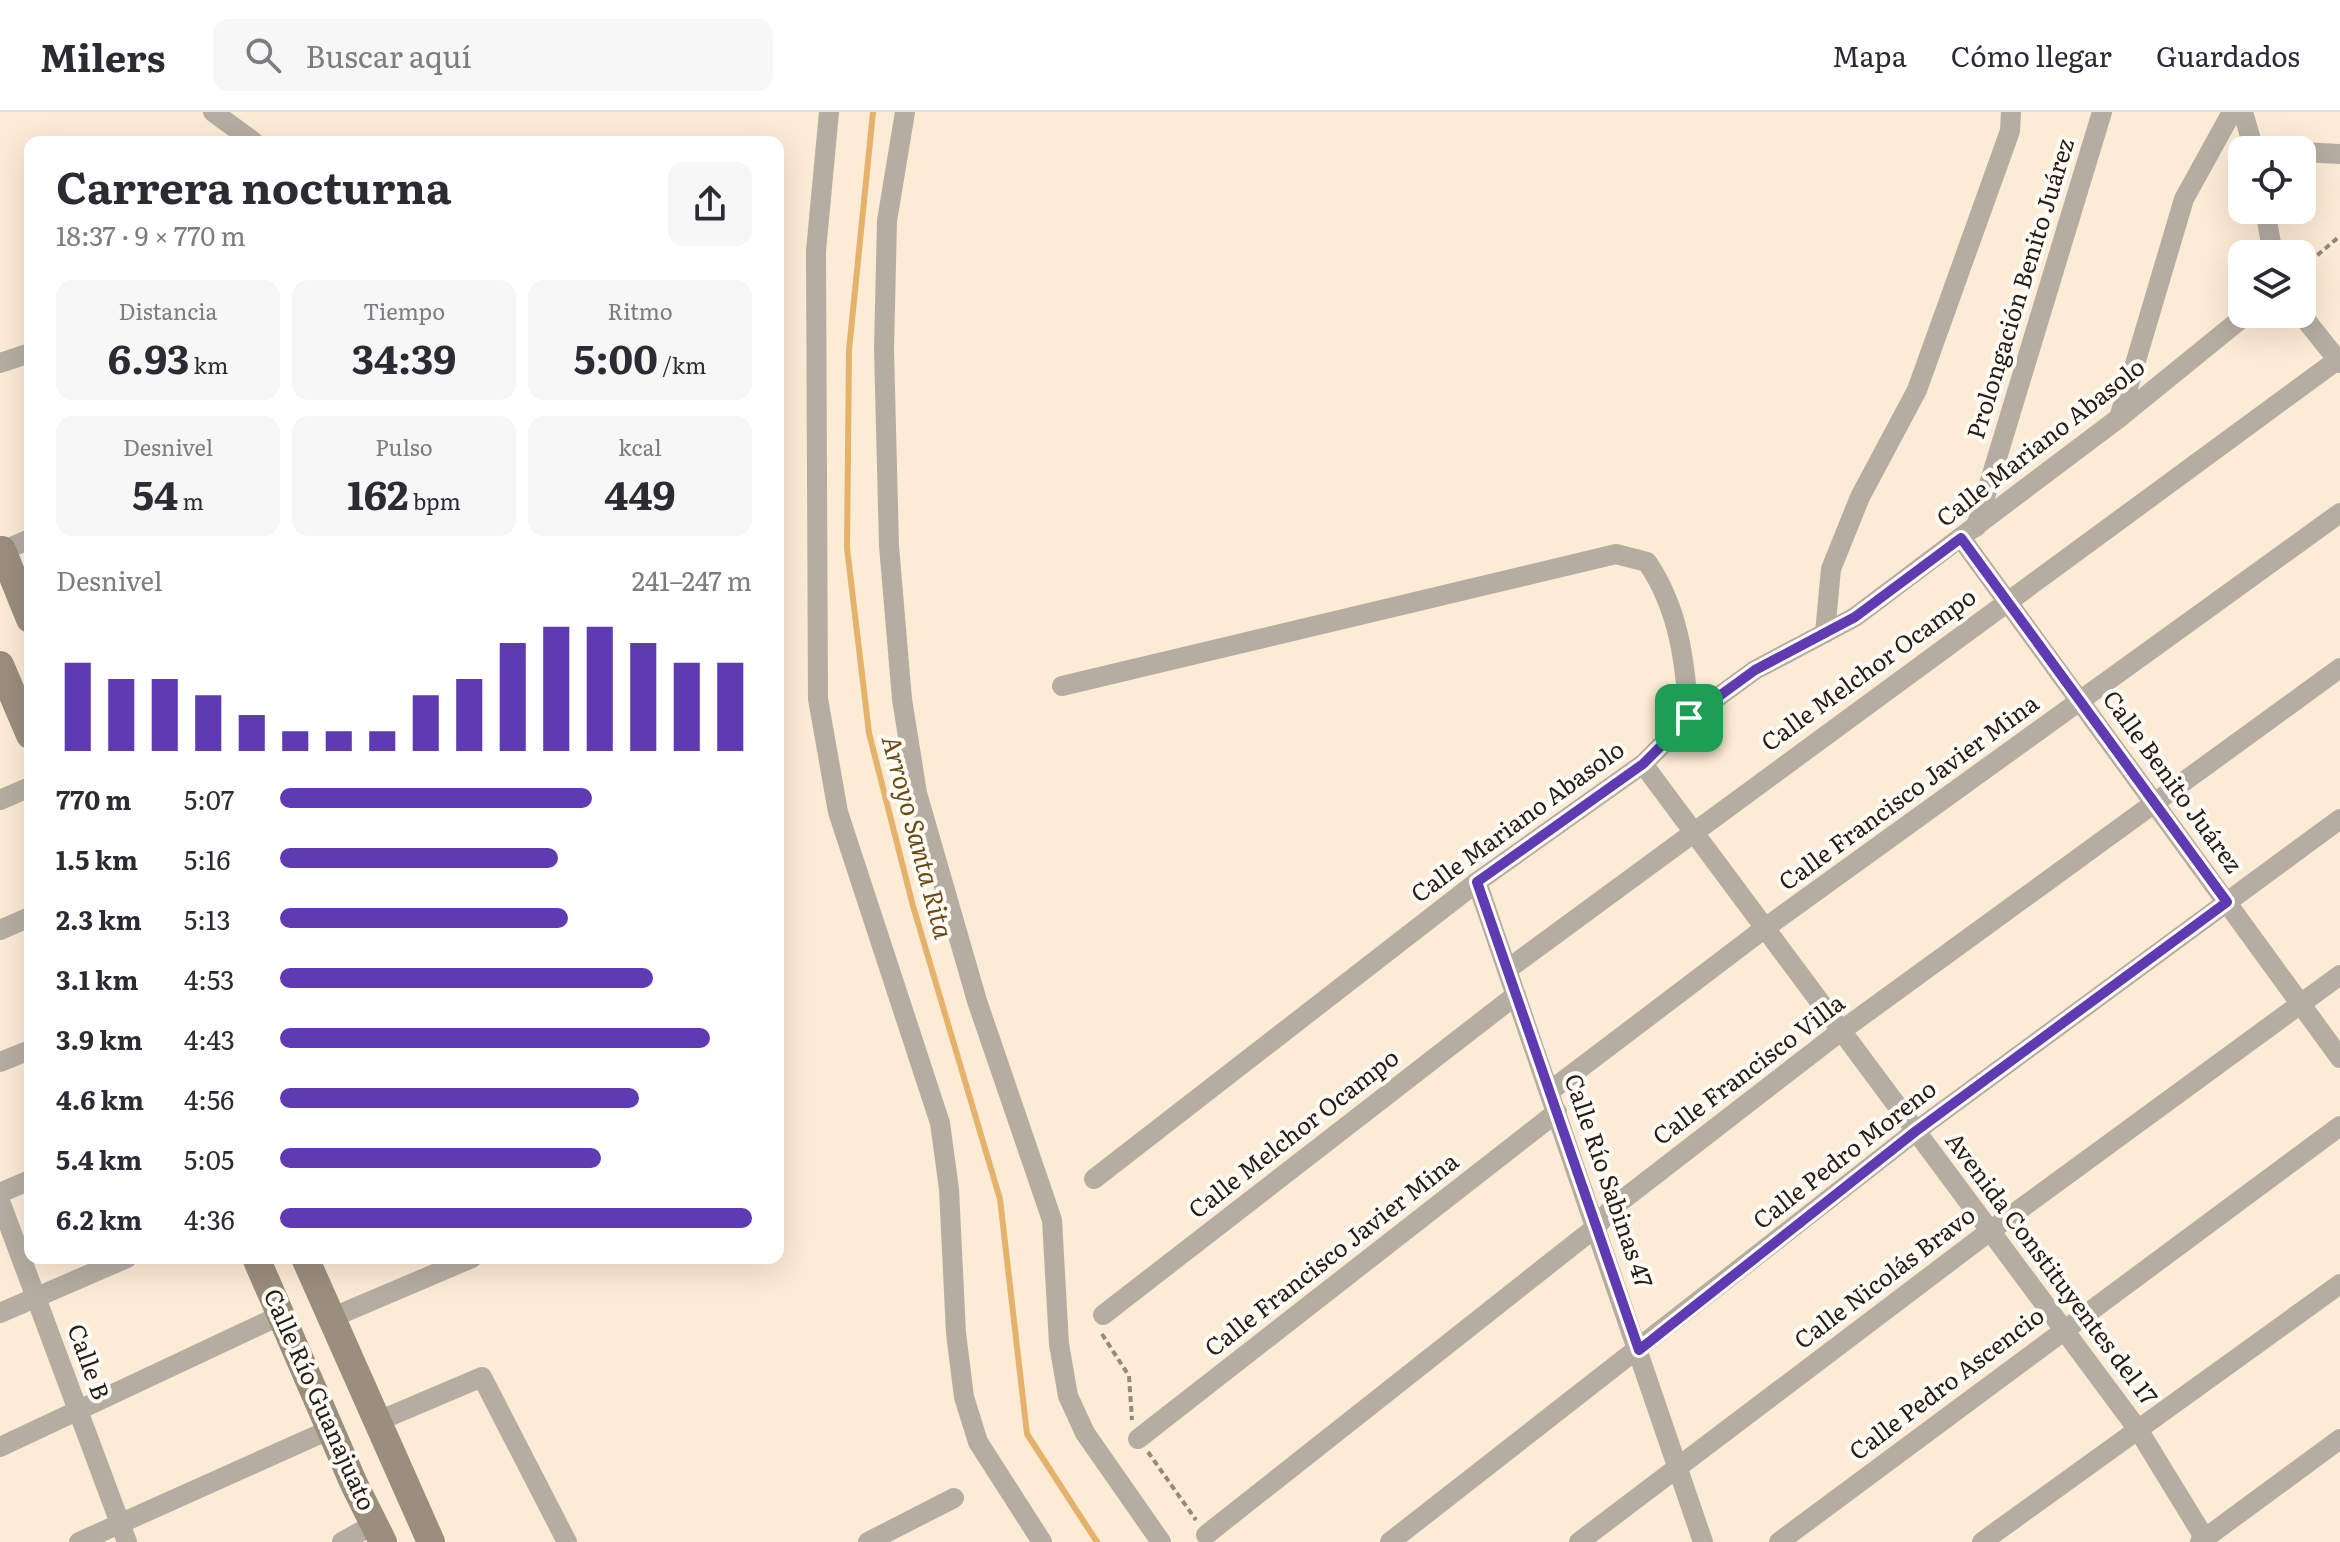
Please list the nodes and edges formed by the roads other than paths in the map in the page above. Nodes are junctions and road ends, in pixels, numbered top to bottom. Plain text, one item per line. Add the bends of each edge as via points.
1 (213, 112) edge
2 (829, 112) edge
3 (905, 112) edge
4 (2011, 112) edge
5 (2102, 112) edge
6 (2232, 112) edge
7 (2243, 112) edge
8 (246, 136) edge
9 (2250, 136) edge
10 (2316, 153) edge
11 (2340, 154) edge
12 (2230, 328) edge
13 (2313, 328) edge
14 (24, 355) edge
15 (2339, 360) edge
16 (0, 363) edge
17 (2119, 418) junction
18 (2340, 513) edge
19 (1968, 532) junction
20 (24, 541) edge
21 (1, 551) edge
22 (2007, 601) junction
23 (24, 605) edge
24 (1825, 633) junction
25 (2340, 668) edge
26 (1, 670) edge
27 (1062, 686) dead end
28 (2080, 701) junction
29 (1689, 718) junction
30 (24, 722) edge
31 (1643, 764) junction
32 (24, 790) edge
33 (0, 800) edge
34 (2155, 803) junction
35 (2340, 819) edge
36 (1693, 831) junction
37 (1477, 882) junction
38 (2227, 902) junction
39 (24, 920) edge
40 (1765, 928) junction
41 (0, 930) edge
42 (1508, 969) junction
43 (2340, 975) edge
44 (1516, 995) junction
45 (2301, 1003) junction
46 (1841, 1031) junction
47 (24, 1052) edge
48 (2340, 1058) edge
49 (0, 1062) edge
50 (1550, 1091) junction
51 (1557, 1112) junction
52 (2340, 1126) edge
53 (1916, 1131) junction
54 (1094, 1179) dead end
55 (24, 1183) edge
56 (0, 1193) edge
57 (0, 1201) edge
58 (1596, 1227) junction
59 (1990, 1231) junction
60 (113, 1264) edge
61 (261, 1264) edge
62 (308, 1264) edge
63 (458, 1264) edge
64 (2340, 1284) edge
65 (36, 1298) junction
66 (0, 1313) edge
67 (281, 1315) junction
68 (1103, 1315) dead end
69 (331, 1318) junction
70 (2062, 1330) junction
71 (1639, 1350) junction
72 (78, 1410) junction
73 (376, 1422) junction
74 (331, 1429) junction
75 (2139, 1431) junction
76 (1138, 1439) dead end
77 (2340, 1439) edge
78 (0, 1447) edge
79 (1679, 1466) junction
80 (954, 1498) dead end
81 (124, 1533) edge
82 (379, 1533) edge
83 (1206, 1535) dead end
84 (2204, 1541) edge
85 (79, 1542) edge
86 (342, 1542) edge
87 (431, 1542) edge
88 (567, 1542) edge
89 (868, 1542) edge
90 (1042, 1542) edge
91 (1161, 1542) edge
92 (1390, 1542) edge
93 (1579, 1542) edge
94 (1703, 1542) edge
95 (1779, 1542) edge
96 (1982, 1542) edge

1 - 8 street
2 - 90 street via 816,251 818,699 838,812 940,1123 964,1397 978,1442
3 - 91 street via 887,221 884,349 889,546 902,699 917,793 977,1001 1052,1220 1059,1344 1068,1396 1085,1433
4 - 24 street via 2010,131 1917,390 1860,497 1831,569
5 - 19 street, Prolongación Benito Juárez
6 - 17 street via 2184,199
7 - 9 street
10 - 11 street
12 - 17 street, Calle Mariano Abasolo
13 - 15 street
14 - 16 street
15 - 22 street, Calle Melchor Ocampo
17 - 19 street, Calle Mariano Abasolo
18 - 28 street, Calle Francisco Javier Mina
19 - 22 street, Calle Benito Juárez
19 - 24 street, Calle Mariano Abasolo via 1855,617
20 - 21 street
21 - 23 street
22 - 28 street, Calle Benito Juárez
22 - 36 street, Calle Melchor Ocampo
24 - 29 street, Calle Mariano Abasolo via 1755,670
25 - 34 street, Calle Francisco Villa
26 - 30 street
27 - 29 street via 1616,554 1647,562 1665,589 1684,652
28 - 34 street, Calle Benito Juárez
28 - 40 street, Calle Francisco Javier Mina
29 - 31 street, Calle Mariano Abasolo
31 - 36 street, Avenida Constituyentes del 17
31 - 37 street, Calle Mariano Abasolo
32 - 33 street
34 - 38 street, Calle Benito Juárez
34 - 46 street, Calle Francisco Villa
35 - 38 street, Calle Pedro Moreno
36 - 40 street, Avenida Constituyentes del 17
36 - 42 street, Calle Melchor Ocampo
37 - 42 street, Calle Río Sabinas 47
37 - 54 street, Calle Mariano Abasolo
38 - 45 street, Calle Benito Juárez
38 - 53 street, Calle Pedro Moreno
39 - 41 street
40 - 46 street, Avenida Constituyentes del 17
40 - 50 street, Calle Francisco Javier Mina
42 - 44 street, Calle Río Sabinas 47
43 - 45 street, Calle Nicolás Bravo
44 - 50 street, Calle Río Sabinas 47
44 - 68 street, Calle Melchor Ocampo
45 - 48 street, Calle Benito Juárez
45 - 59 street, Calle Nicolás Bravo
46 - 53 street, Avenida Constituyentes del 17
46 - 58 street, Calle Francisco Villa via 1612,1208
47 - 49 street
50 - 51 street, Calle Río Sabinas 47
51 - 58 street, Calle Río Sabinas 47
51 - 76 street, Calle Francisco Javier Mina
52 - 70 street, Calle Pedro Ascencio
53 - 59 street, Avenida Constituyentes del 17
53 - 71 street, Calle Pedro Moreno
55 - 56 street
57 - 65 street, Calle B
58 - 71 street, Calle Río Sabinas 47
58 - 83 street, Calle Francisco Villa
59 - 70 street, Avenida Constituyentes del 17
59 - 79 street, Calle Nicolás Bravo
60 - 65 street
61 - 67 street, Calle Río Guanajuato
62 - 69 street, Calle Río Guanajuato
63 - 69 street
64 - 75 street
65 - 66 street
65 - 72 street, Calle B
67 - 72 street
67 - 74 street, Calle Río Guanajuato
69 - 73 street, Calle Río Guanajuato
70 - 75 street, Avenida Constituyentes del 17
70 - 95 street, Calle Pedro Ascencio
71 - 79 street, Calle Río Sabinas 47
71 - 92 street, Calle Pedro Moreno
72 - 78 street
72 - 81 street, Calle B
73 - 87 street, Calle Río Guanajuato
73 - 88 street via 482,1377
74 - 81 street
74 - 82 street, Calle Río Guanajuato
75 - 84 street, Avenida Constituyentes del 17
75 - 96 street
77 - 84 street
79 - 93 street, Calle Nicolás Bravo
79 - 94 street, Calle Río Sabinas 47
80 - 89 street
81 - 85 street
82 - 86 street

